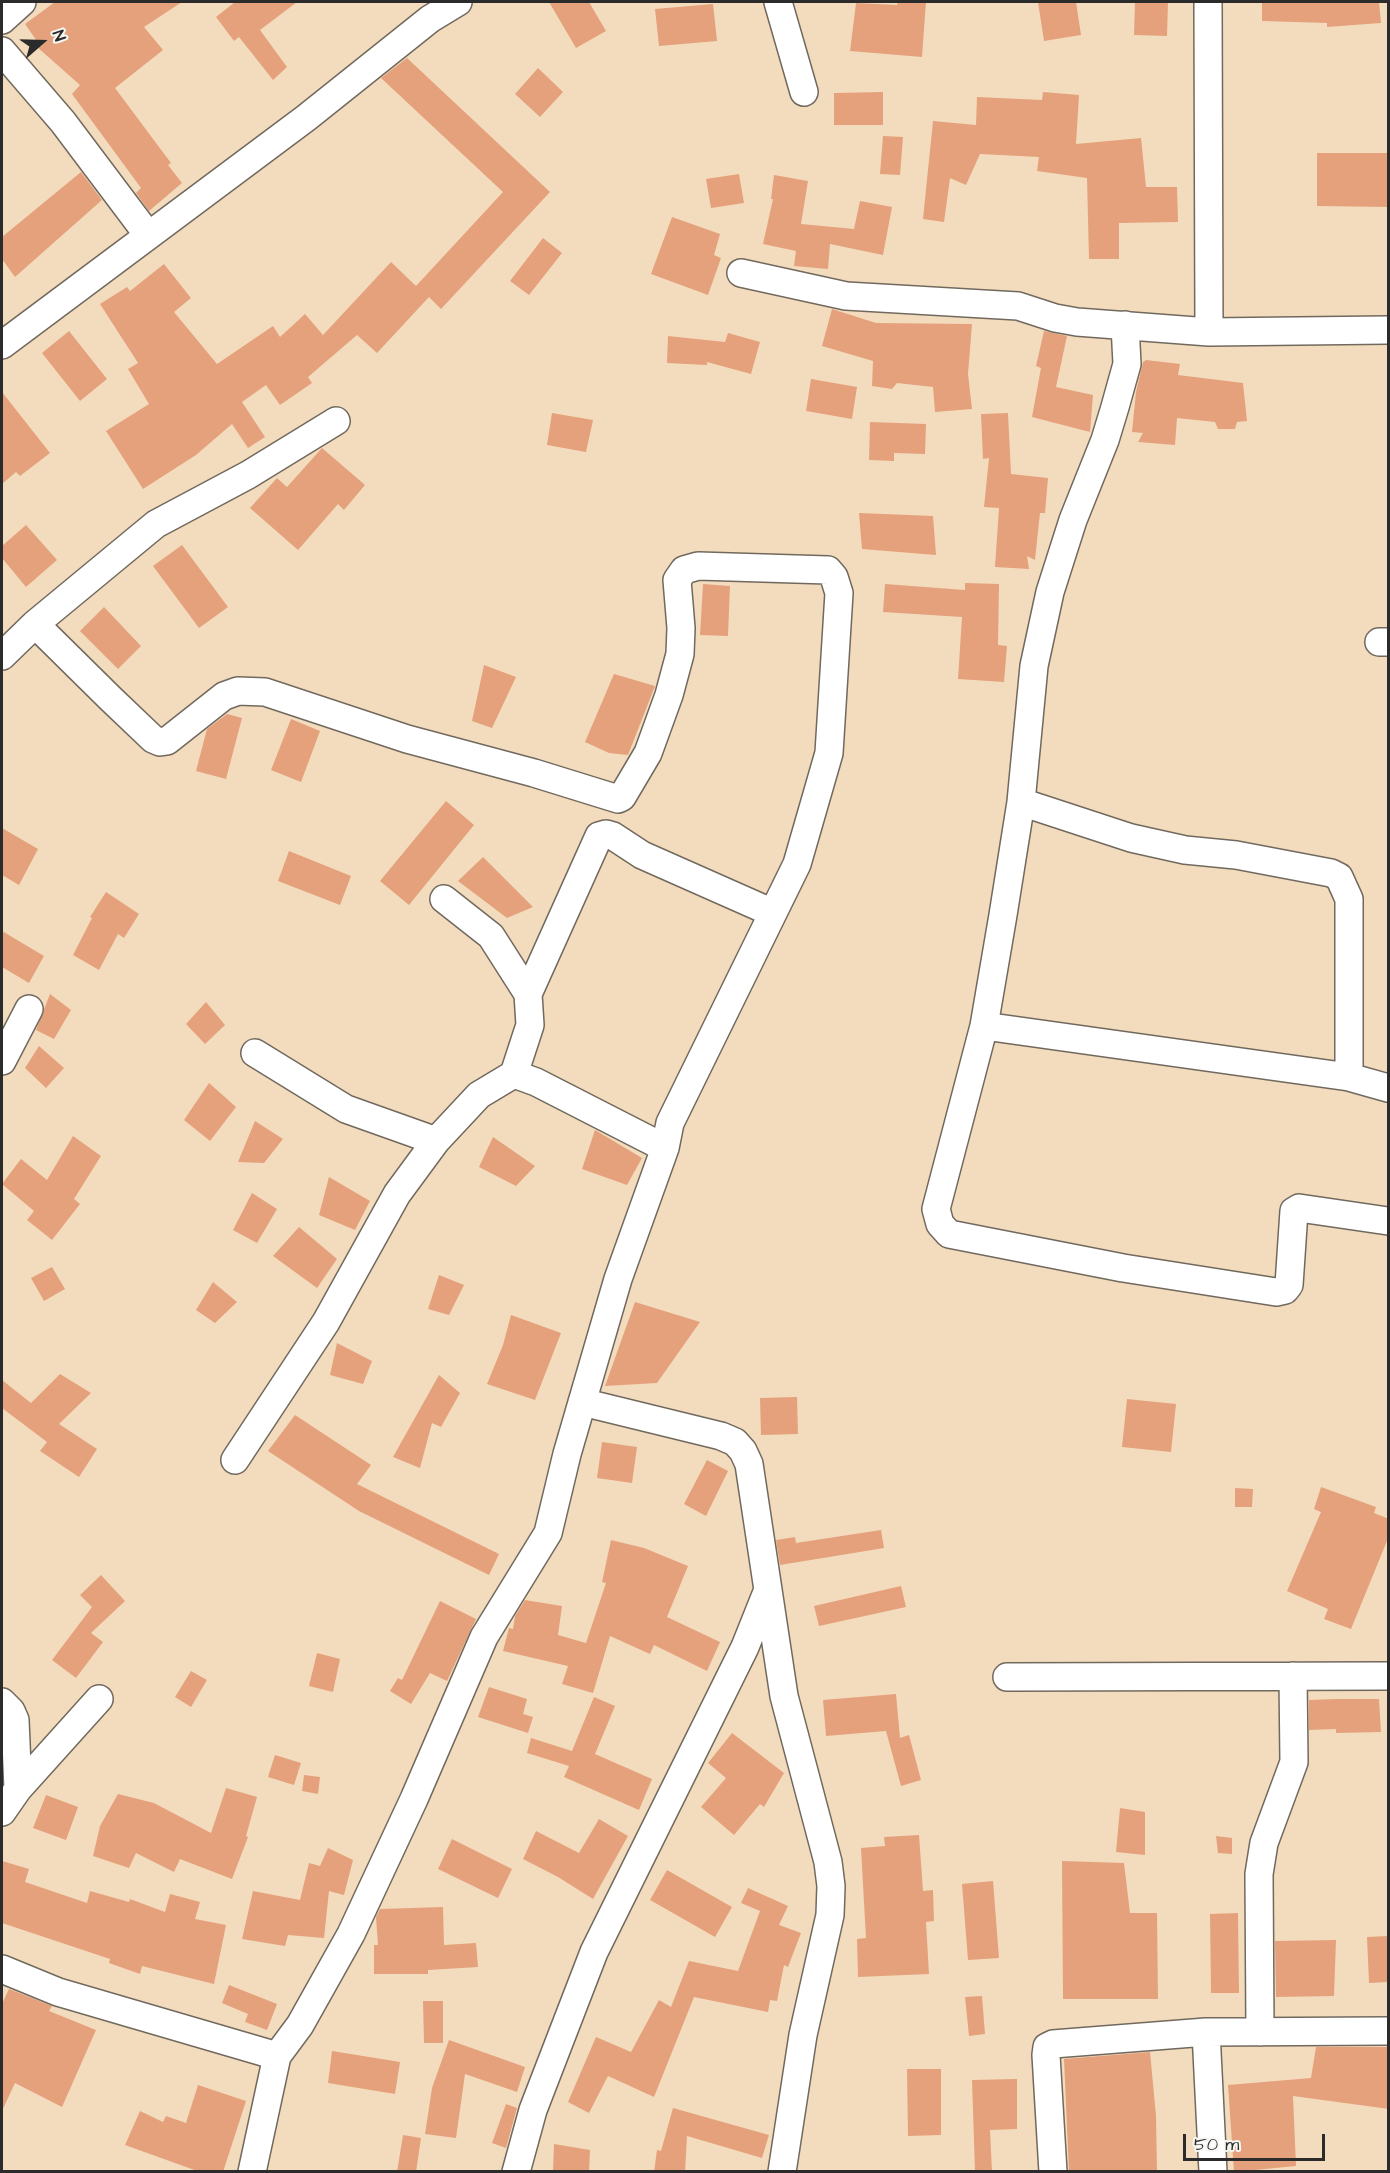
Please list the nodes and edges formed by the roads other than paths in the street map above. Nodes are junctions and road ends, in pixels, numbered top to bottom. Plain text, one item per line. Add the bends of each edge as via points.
1 (22, 2) edge
2 (458, 2) edge
3 (778, 2) edge
4 (1208, 2) edge
5 (2, 20) edge
6 (2, 51) edge
7 (804, 92) dead end
8 (148, 235) junction
9 (741, 273) dead end
10 (1125, 324) junction
11 (1159, 327) junction
12 (1389, 330) edge
13 (1209, 332) junction
14 (2, 345) edge
15 (1127, 364) junction
16 (336, 421) dead end
17 (35, 624) junction
18 (2, 656) edge
19 (1021, 802) junction
20 (444, 899) dead end
21 (773, 913) junction
22 (528, 994) junction
23 (29, 1009) dead end
24 (984, 1026) junction
25 (255, 1053) dead end
26 (2, 1060) edge
27 (514, 1074) junction
28 (1349, 1077) junction
29 (1389, 1088) edge
30 (436, 1141) junction
31 (665, 1148) junction
32 (1389, 1221) edge
33 (582, 1402) junction
34 (235, 1460) dead end
35 (767, 1591) junction
36 (1293, 1676) junction
37 (1389, 1676) edge
38 (1007, 1677) dead end
39 (99, 1699) dead end
40 (2, 1702) edge
41 (18, 1789) junction
42 (2, 1812) edge
43 (2, 1969) edge
44 (1389, 2031) edge
45 (1206, 2032) junction
46 (1260, 2032) junction
47 (277, 2056) junction
48 (252, 2172) edge
49 (516, 2172) edge
50 (782, 2172) edge
51 (1053, 2172) edge
52 (1213, 2172) edge

1 - 5 street
2 - 8 street
3 - 7 street
4 - 13 street
6 - 8 street via 63,122
8 - 14 street
9 - 10 street via 846,297 1018,306 1055,318
10 - 11 street
10 - 15 street
11 - 13 street
11 - 15 street
12 - 13 street
15 - 19 street via 1105,440 1050,592 1034,666
16 - 17 street via 248,475 156,524
17 - 18 street
17 - 21 street via 160,742 167,741 224,696 238,691 264,692 407,739 618,799 648,753 669,695 680,654 677,580 684,570 698,566 828,570 839,593 829,753 797,864
19 - 24 street
19 - 28 street via 1131,838 1339,877 1349,899
20 - 22 street via 491,936
21 - 22 street via 642,855 606,834 595,841
21 - 31 street via 670,1123
22 - 27 street via 530,1025
23 - 26 street
24 - 28 street
24 - 32 street via 936,1209 940,1224 949,1234 1123,1268 1276,1292 1289,1285 1294,1211 1299,1208
25 - 30 street via 346,1109
27 - 30 street via 479,1095
27 - 31 street
28 - 29 street
30 - 34 street via 397,1194 326,1322
31 - 33 street via 618,1279
33 - 35 street via 735,1442 749,1464
33 - 47 street via 548,1533 484,1637 351,1934 300,2025
35 - 49 street via 745,1647 594,1952 533,2110
35 - 50 street via 784,1696 831,1886 830,1915 803,2035
36 - 37 street
36 - 38 street
36 - 46 street via 1294,1762 1264,1843 1259,1874
39 - 41 street
40 - 41 street via 15,1720
41 - 42 street
43 - 47 street via 79,1998
44 - 46 street
45 - 46 street
45 - 51 street via 1047,2047
45 - 52 street
47 - 48 street

